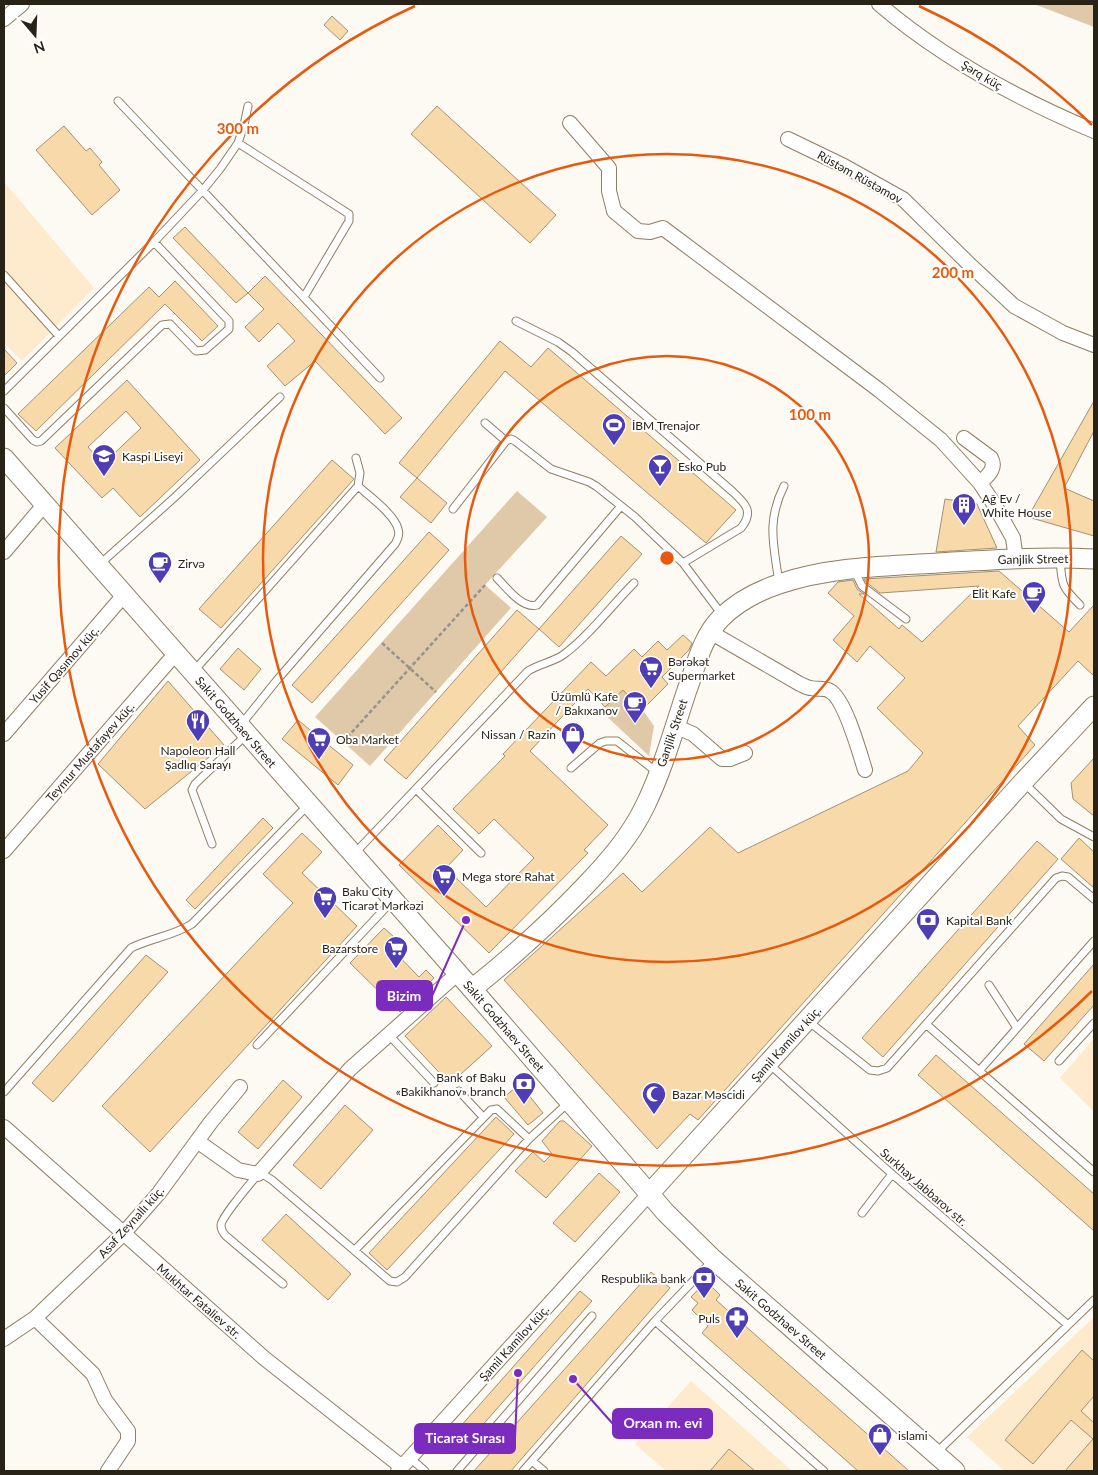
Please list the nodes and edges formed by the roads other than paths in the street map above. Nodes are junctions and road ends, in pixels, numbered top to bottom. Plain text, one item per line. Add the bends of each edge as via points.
1 (22, 4) edge
2 (880, 4) edge
3 (4, 19) edge
4 (118, 101) dead end
5 (248, 106) dead end
6 (570, 123) dead end
7 (1094, 131) edge
8 (788, 139) dead end
9 (238, 143) junction
10 (203, 190) junction
11 (154, 242) junction
12 (4, 275) edge
13 (304, 297) junction
14 (516, 321) dead end
15 (59, 336) junction
16 (1094, 345) edge
17 (380, 378) dead end
18 (4, 391) edge
19 (280, 397) dead end
20 (4, 408) edge
21 (485, 423) dead end
22 (964, 438) dead end
23 (506, 441) junction
24 (4, 458) edge
25 (356, 458) dead end
26 (980, 483) junction
27 (358, 486) junction
28 (784, 486) dead end
29 (44, 505) junction
30 (621, 506) junction
31 (453, 509) dead end
32 (4, 552) edge
33 (1060, 558) junction
34 (1016, 559) junction
35 (1094, 559) edge
36 (683, 563) junction
37 (98, 566) junction
38 (854, 570) junction
39 (497, 578) dead end
40 (634, 583) dead end
41 (779, 584) junction
42 (124, 596) junction
43 (1080, 605) dead end
44 (723, 616) junction
45 (906, 619) dead end
46 (710, 632) junction
47 (176, 653) junction
48 (193, 672) junction
49 (1094, 706) edge
50 (675, 726) junction
51 (243, 730) junction
52 (4, 734) edge
53 (745, 753) dead end
54 (571, 768) dead end
55 (865, 770) dead end
56 (658, 773) junction
57 (1023, 782) junction
58 (416, 789) junction
59 (308, 805) junction
60 (1094, 836) edge
61 (212, 844) dead end
62 (4, 851) edge
63 (481, 854) dead end
64 (354, 856) junction
65 (1094, 899) edge
66 (393, 900) junction
67 (1094, 941) edge
68 (458, 973) junction
69 (989, 986) dead end
70 (472, 989) junction
71 (807, 1020) junction
72 (1094, 1023) edge
73 (927, 1025) junction
74 (1017, 1028) junction
75 (388, 1034) junction
76 (257, 1045) dead end
77 (1060, 1061) dead end
78 (768, 1063) junction
79 (979, 1071) junction
80 (434, 1083) dead end
81 (240, 1087) dead end
82 (459, 1091) dead end
83 (4, 1092) edge
84 (570, 1102) junction
85 (483, 1117) junction
86 (4, 1127) edge
87 (529, 1139) junction
88 (197, 1141) junction
89 (1094, 1172) edge
90 (258, 1174) junction
91 (892, 1174) junction
92 (649, 1194) junction
93 (862, 1213) dead end
94 (123, 1234) junction
95 (355, 1250) junction
96 (713, 1259) junction
97 (283, 1284) dead end
98 (1094, 1300) edge
99 (592, 1316) dead end
100 (35, 1318) junction
101 (655, 1321) junction
102 (1068, 1326) junction
103 (4, 1340) edge
104 (532, 1461) junction
105 (945, 1465) edge
106 (403, 1466) edge
107 (108, 1471) edge
108 (425, 1471) edge
109 (457, 1471) edge
110 (523, 1471) edge
111 (544, 1471) edge
112 (824, 1471) edge

1 - 3 street
2 - 7 street, Şərq küç via 933,45 978,72 1024,99
4 - 10 lane
5 - 9 lane
6 - 26 street via 609,168 609,191 614,211 638,231 663,228 887,396 941,440
8 - 16 street, Rüstəm Rüstəmov via 903,199 1014,306 1063,333
9 - 10 lane
9 - 13 lane via 349,214 349,221
10 - 11 lane
10 - 13 lane
11 - 15 lane
11 - 20 lane via 229,320 229,328 205,350 196,351 170,324 162,325 41,441 33,440
12 - 15 lane
13 - 17 lane
14 - 36 lane via 572,352 733,492 746,507 747,521 741,528
15 - 18 lane
19 - 37 lane
21 - 23 lane
22 - 26 street via 993,462 993,469
23 - 30 lane via 516,441 551,469 589,482
23 - 31 lane
24 - 29 street, Sakit Godzhaev Street
25 - 27 lane via 360,473
26 - 34 street via 1008,527
27 - 48 lane
27 - 51 lane via 394,520 399,536 277,680
28 - 41 lane via 773,516 772,532
29 - 32 street
29 - 37 street, Sakit Godzhaev Street
30 - 36 lane
30 - 39 lane via 537,605 525,605
33 - 34 street, Ganjlik Street
33 - 35 street, Ganjlik Street
33 - 43 lane via 1065,590
34 - 38 street, Ganjlik Street
36 - 44 lane
37 - 42 street, Sakit Godzhaev Street
38 - 41 street, Ganjlik Street
38 - 45 lane via 862,586
40 - 58 lane via 560,657 528,671
41 - 44 street, Ganjlik Street via 752,596
42 - 47 street, Sakit Godzhaev Street
42 - 52 street, Yusif Qasımov küç.
44 - 46 street, Ganjlik Street
46 - 50 street, Ganjlik Street
46 - 55 street via 800,684 811,689 830,690 849,722
47 - 48 street, Sakit Godzhaev Street
47 - 62 street, Teymur Mustafayev küç.
48 - 51 street, Sakit Godzhaev Street
49 - 57 street, Şamil Kamilov küç.
50 - 53 street via 702,740 722,759
50 - 56 street, Ganjlik Street
51 - 59 street, Sakit Godzhaev Street
51 - 61 lane via 192,790
54 - 56 lane via 600,743 617,741
56 - 70 street, Ganjlik Street via 636,824 604,866 553,920
57 - 60 lane via 1060,819
57 - 71 street, Şamil Kamilov küç.
58 - 63 lane
58 - 64 lane
59 - 64 street, Sakit Godzhaev Street
59 - 83 lane via 192,924 131,948
64 - 66 street, Sakit Godzhaev Street
65 - 73 lane via 1068,877 1056,878
66 - 68 street, Sakit Godzhaev Street
66 - 76 lane
67 - 74 lane
68 - 70 street, Sakit Godzhaev Street
68 - 75 street
69 - 74 lane
70 - 84 street, Sakit Godzhaev Street
71 - 73 lane via 870,1070 878,1071 887,1068
71 - 78 street, Şamil Kamilov küç.
72 - 77 lane
73 - 79 lane
74 - 79 lane
75 - 80 lane
75 - 90 street via 350,1069
78 - 91 lane, Surkhay Jabbarov str.
78 - 92 street, Şamil Kamilov küç.
79 - 89 lane
81 - 88 street, Asəf Zeynallı küç.
82 - 85 lane
84 - 87 lane
84 - 92 street, Sakit Godzhaev Street
85 - 87 lane via 497,1109
85 - 95 lane
86 - 94 street, Mukhtar Fataliev str.
87 - 95 lane via 405,1277 397,1282 390,1281
88 - 90 street via 238,1170
88 - 94 street, Asəf Zeynallı küç. via 159,1193
90 - 95 lane via 272,1180
90 - 97 lane via 226,1216 221,1224 222,1230
91 - 93 lane
91 - 102 lane, Surkhay Jabbarov str.
92 - 96 street, Sakit Godzhaev Street
92 - 106 street, Şamil Kamilov küç.
94 - 100 street, Asəf Zeynallı küç.
94 - 106 street, Mukhtar Fataliev str. via 264,1358
96 - 101 lane
96 - 105 street, Sakit Godzhaev Street
98 - 102 lane
99 - 109 lane
100 - 103 street, Asəf Zeynallı küç.
100 - 107 street via 93,1374 105,1400 128,1430 128,1441
101 - 104 lane
101 - 112 lane
102 - 105 lane
104 - 110 lane
104 - 111 lane
106 - 108 lane

